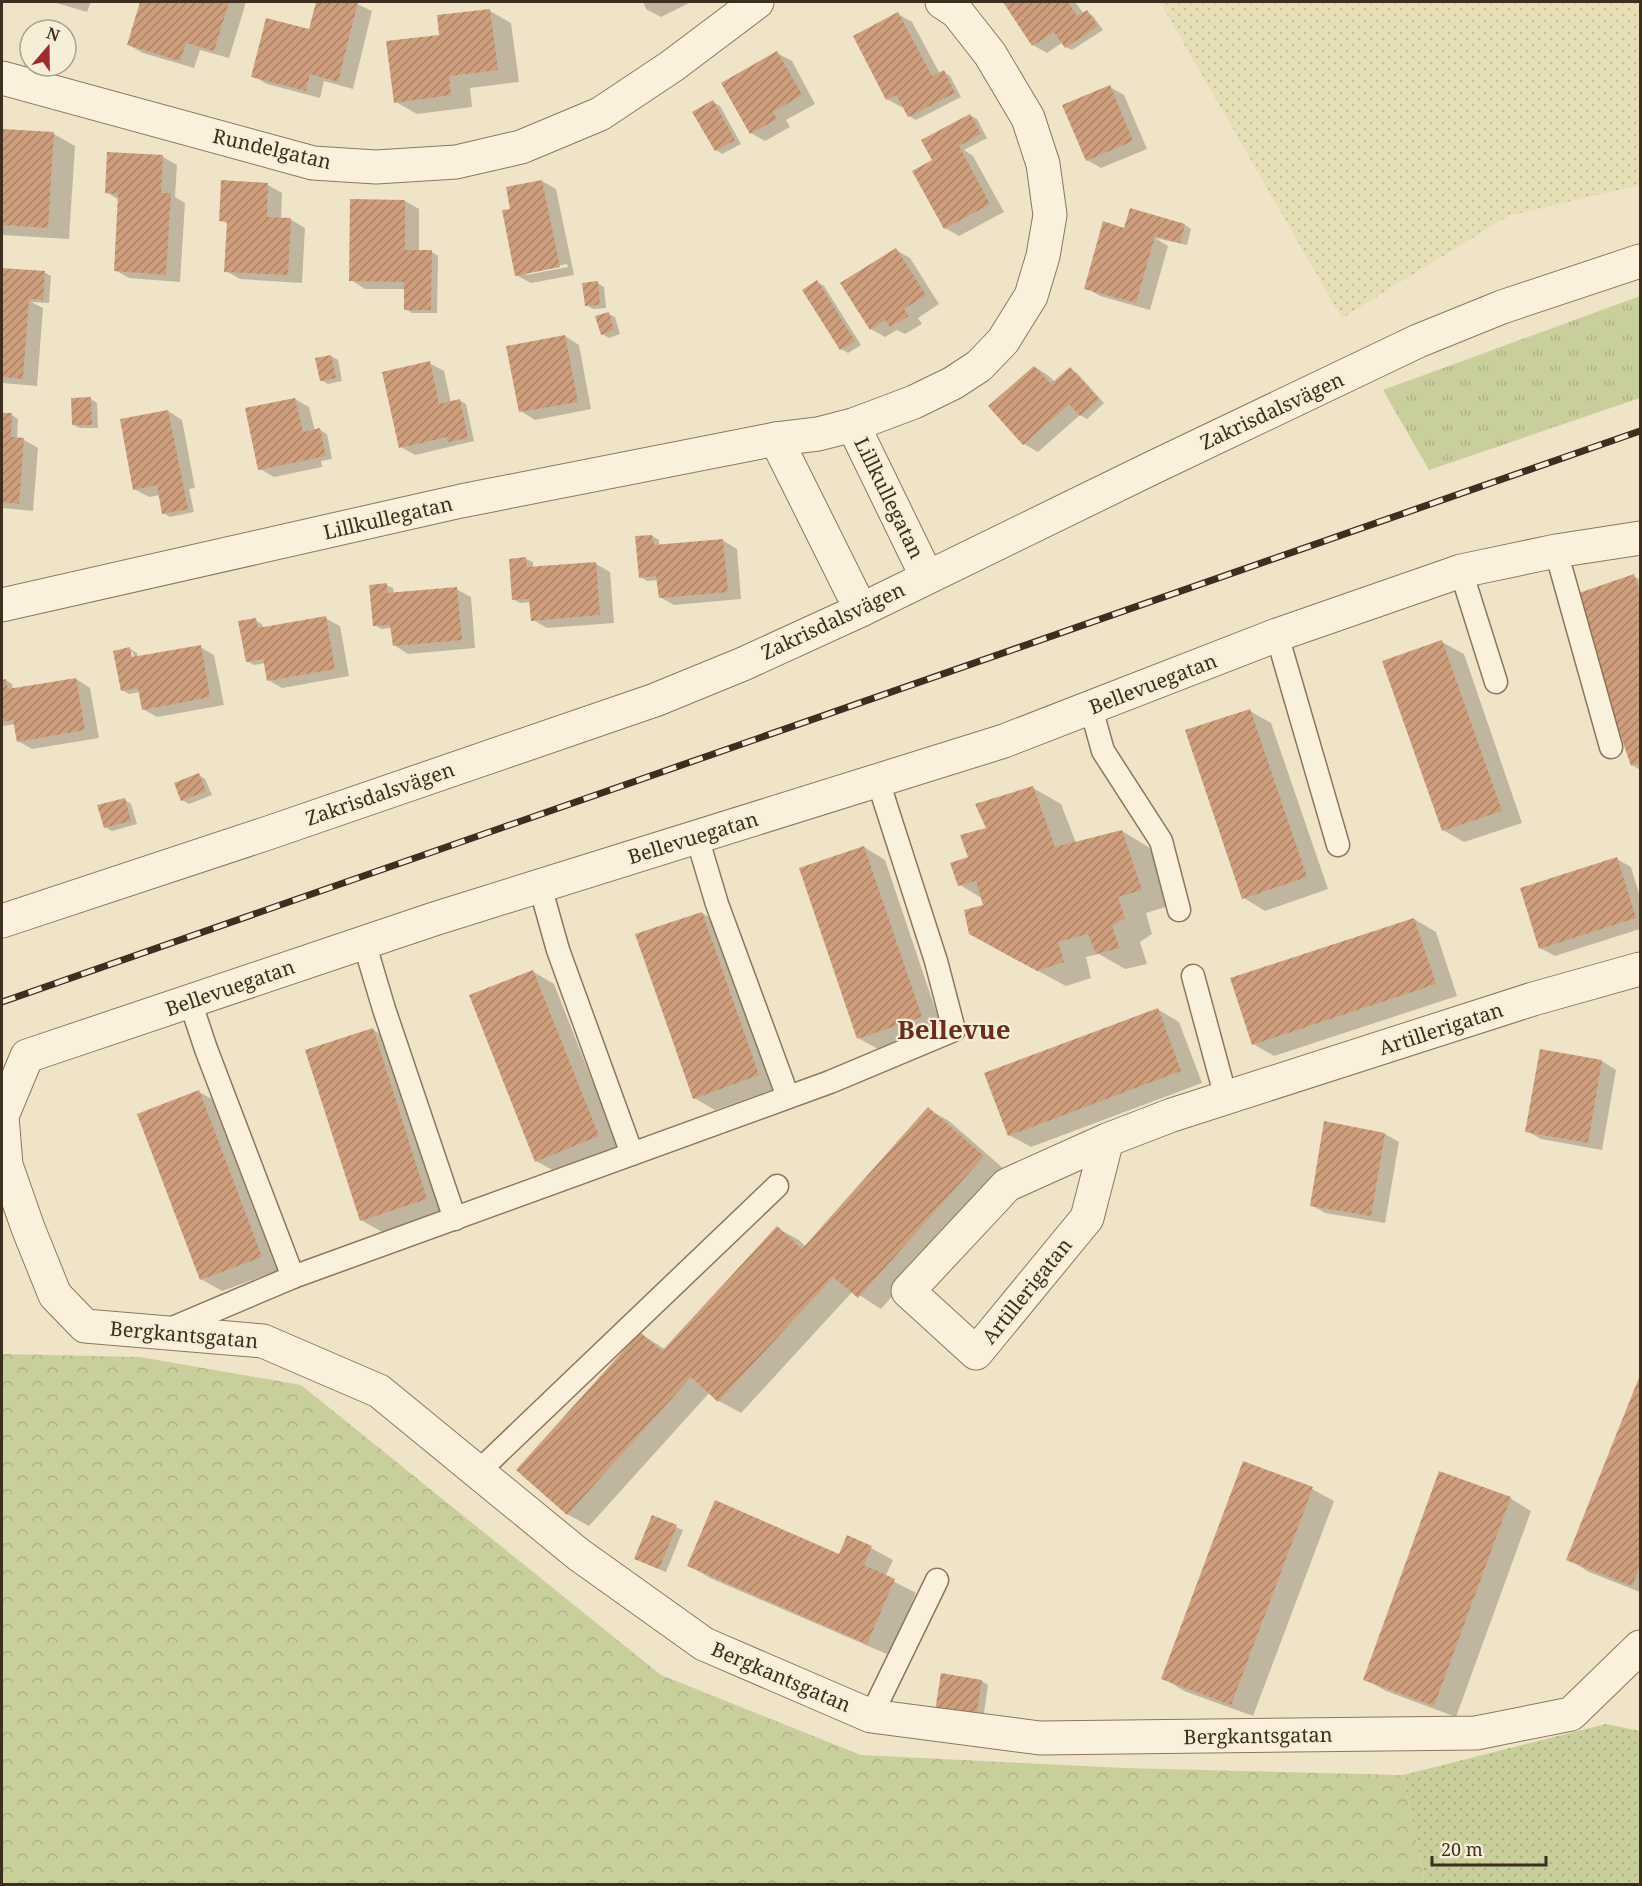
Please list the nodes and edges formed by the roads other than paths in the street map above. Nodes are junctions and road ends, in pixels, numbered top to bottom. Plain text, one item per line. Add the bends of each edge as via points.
1 (757, 2) edge
2 (942, 2) edge
3 (2, 78) edge
4 (1641, 261) edge
5 (853, 424) junction
6 (776, 439) junction
7 (1641, 538) edge
8 (1556, 551) junction
9 (1461, 571) junction
10 (927, 577) junction
11 (2, 605) edge
12 (861, 610) junction
13 (1277, 635) junction
14 (1496, 682) dead end
15 (1091, 708) junction
16 (1611, 747) dead end
17 (878, 781) junction
18 (697, 837) junction
19 (1338, 845) dead end
20 (540, 886) junction
21 (1179, 910) dead end
22 (2, 921) edge
23 (364, 942) junction
24 (1641, 969) edge
25 (1193, 976) dead end
26 (190, 1001) junction
27 (788, 1098) junction
28 (1226, 1098) junction
29 (1107, 1140) junction
30 (632, 1154) junction
31 (777, 1186) dead end
32 (455, 1219) junction
33 (293, 1277) junction
34 (85, 1326) joint
35 (164, 1332) junction
36 (478, 1472) junction
37 (937, 1580) dead end
38 (1641, 1647) edge
39 (871, 1716) junction

1 - 3 street, Rundelgatan via 600,114 521,147 456,162 376,167 313,163
2 - 5 street via 957,12 990,54 1028,118 1043,164 1050,215 1042,256 1031,296 1003,341 979,366 914,402
4 - 10 street, Zakrisdalsvägen via 1502,307 1418,341
5 - 6 street, Lillkullegatan via 818,434
5 - 10 street, Lillkullegatan
6 - 11 street, Lillkullegatan via 461,501
6 - 12 street
7 - 8 street, Bellevuegatan
8 - 9 street, Bellevuegatan
8 - 16 lane
9 - 13 street, Bellevuegatan
9 - 14 lane
10 - 12 street, Zakrisdalsvägen
12 - 22 street, Zakrisdalsvägen via 655,700
13 - 15 street, Bellevuegatan
13 - 19 lane
15 - 17 street, Bellevuegatan via 1004,741
15 - 21 lane via 1103,751 1161,841
17 - 18 street, Bellevuegatan
17 - 27 lane via 954,1030
18 - 20 street, Bellevuegatan
18 - 27 lane via 717,904
20 - 23 street, Bellevuegatan
20 - 30 lane via 558,950
23 - 26 street, Bellevuegatan
23 - 32 lane
24 - 28 street, Artillerigatan via 1533,999
25 - 28 lane
26 - 33 lane
26 - 34 street, Bellevuegatan via 27,1056 2,1116 6,1165 28,1228 55,1295
27 - 30 lane
28 - 29 street, Artillerigatan
29 - 29 street, Artillerigatan via 1007,1185 908,1291 976,1353 1087,1218
30 - 32 lane
31 - 36 lane
32 - 33 lane
33 - 35 lane
34 - 35 street, Bergkantsgatan
35 - 36 street, Bergkantsgatan via 263,1341 379,1391
36 - 39 street, Bergkantsgatan via 578,1554 704,1644
37 - 39 lane
38 - 39 street, Bergkantsgatan via 1571,1714 1476,1733 1040,1738

